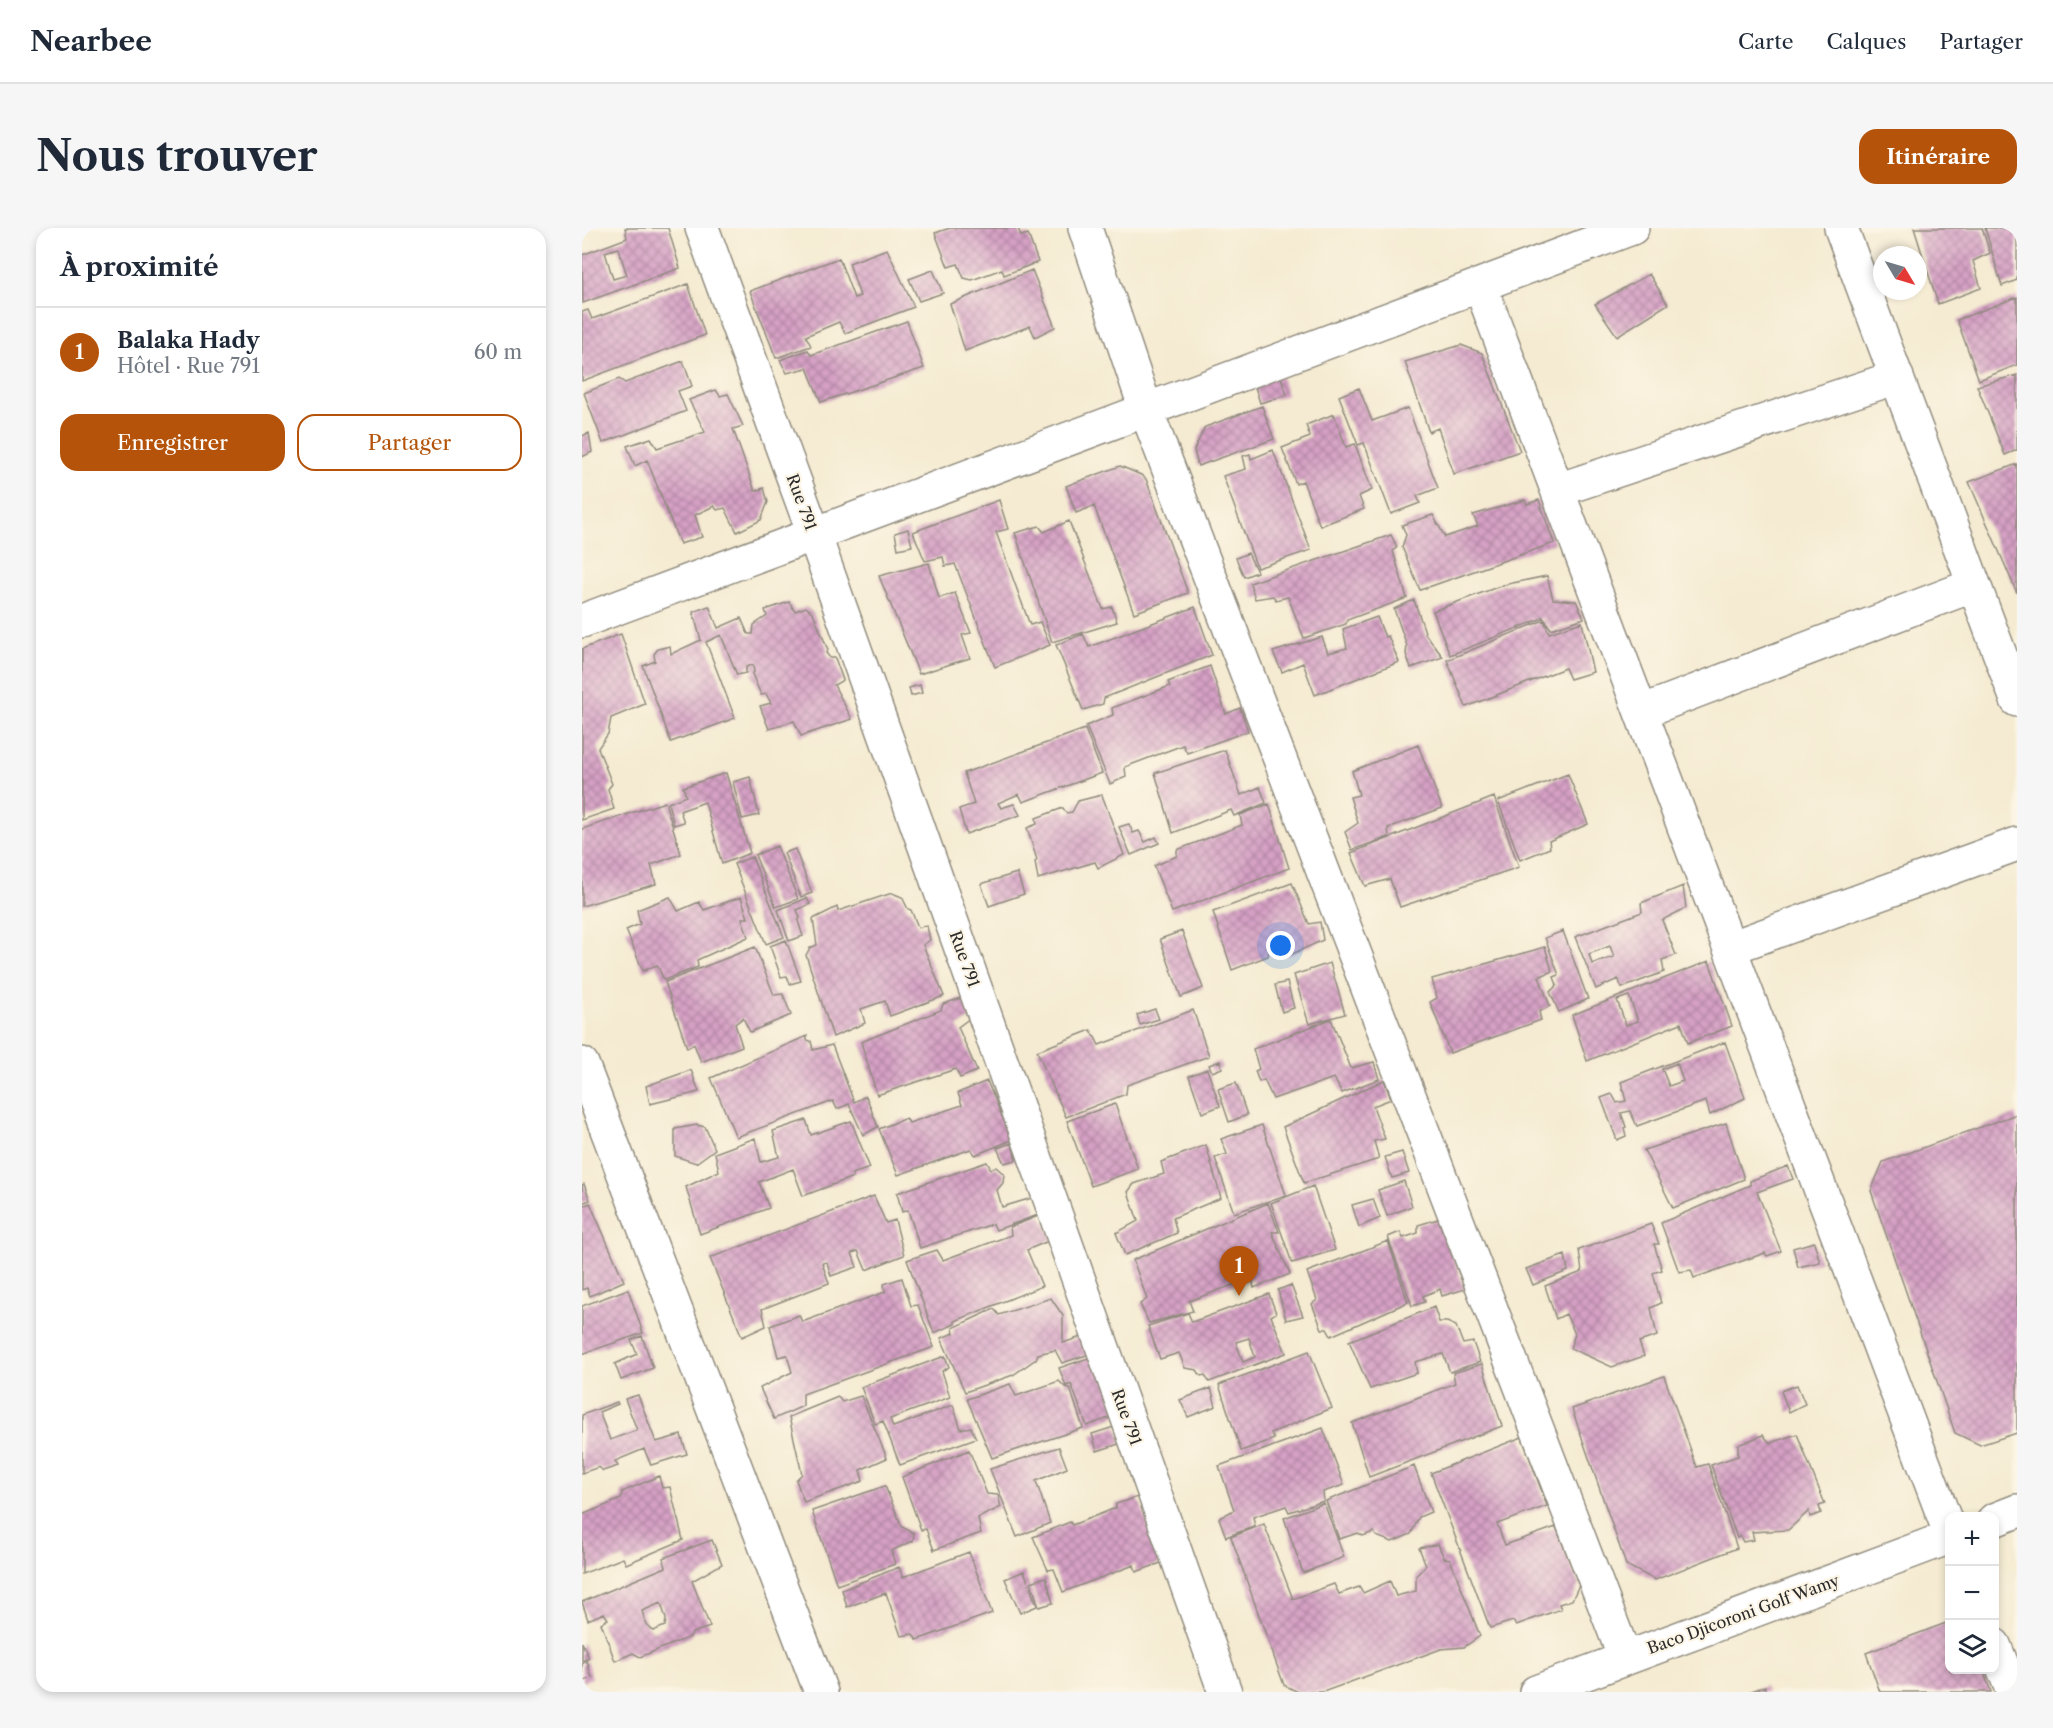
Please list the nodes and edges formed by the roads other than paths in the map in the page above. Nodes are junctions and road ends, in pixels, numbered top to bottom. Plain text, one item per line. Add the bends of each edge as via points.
1 (702, 228) edge
2 (1085, 228) edge
3 (1632, 228) edge
4 (1841, 228) edge
5 (1480, 285) junction
6 (1897, 377) junction
7 (1146, 410) junction
8 (1558, 490) junction
9 (814, 534) junction
10 (1974, 585) junction
11 (582, 621) edge
12 (2017, 700) edge
13 (1641, 712) junction
14 (2017, 844) edge
15 (1730, 948) junction
16 (582, 1064) edge
17 (2017, 1511) edge
18 (1999, 1518) edge
19 (1945, 1522) edge
20 (1945, 1537) edge
21 (1999, 1655) edge
22 (1625, 1658) junction
23 (821, 1692) edge
24 (1225, 1692) edge
25 (1536, 1692) edge
26 (2013, 1692) edge

1 - 9 street, Rue 791
2 - 7 street
3 - 5 street
4 - 6 street
5 - 7 street
5 - 8 street
6 - 8 street
6 - 10 street
7 - 9 street
7 - 22 street
8 - 13 street
9 - 11 street
9 - 24 street, Rue 791
10 - 12 street
10 - 13 street
13 - 15 street
14 - 15 street
15 - 19 street
16 - 23 street
17 - 18 street
20 - 22 street, Baco Djicoroni Golf Wamy
21 - 26 street
22 - 25 street, Baco Djicoroni Golf Wamy

